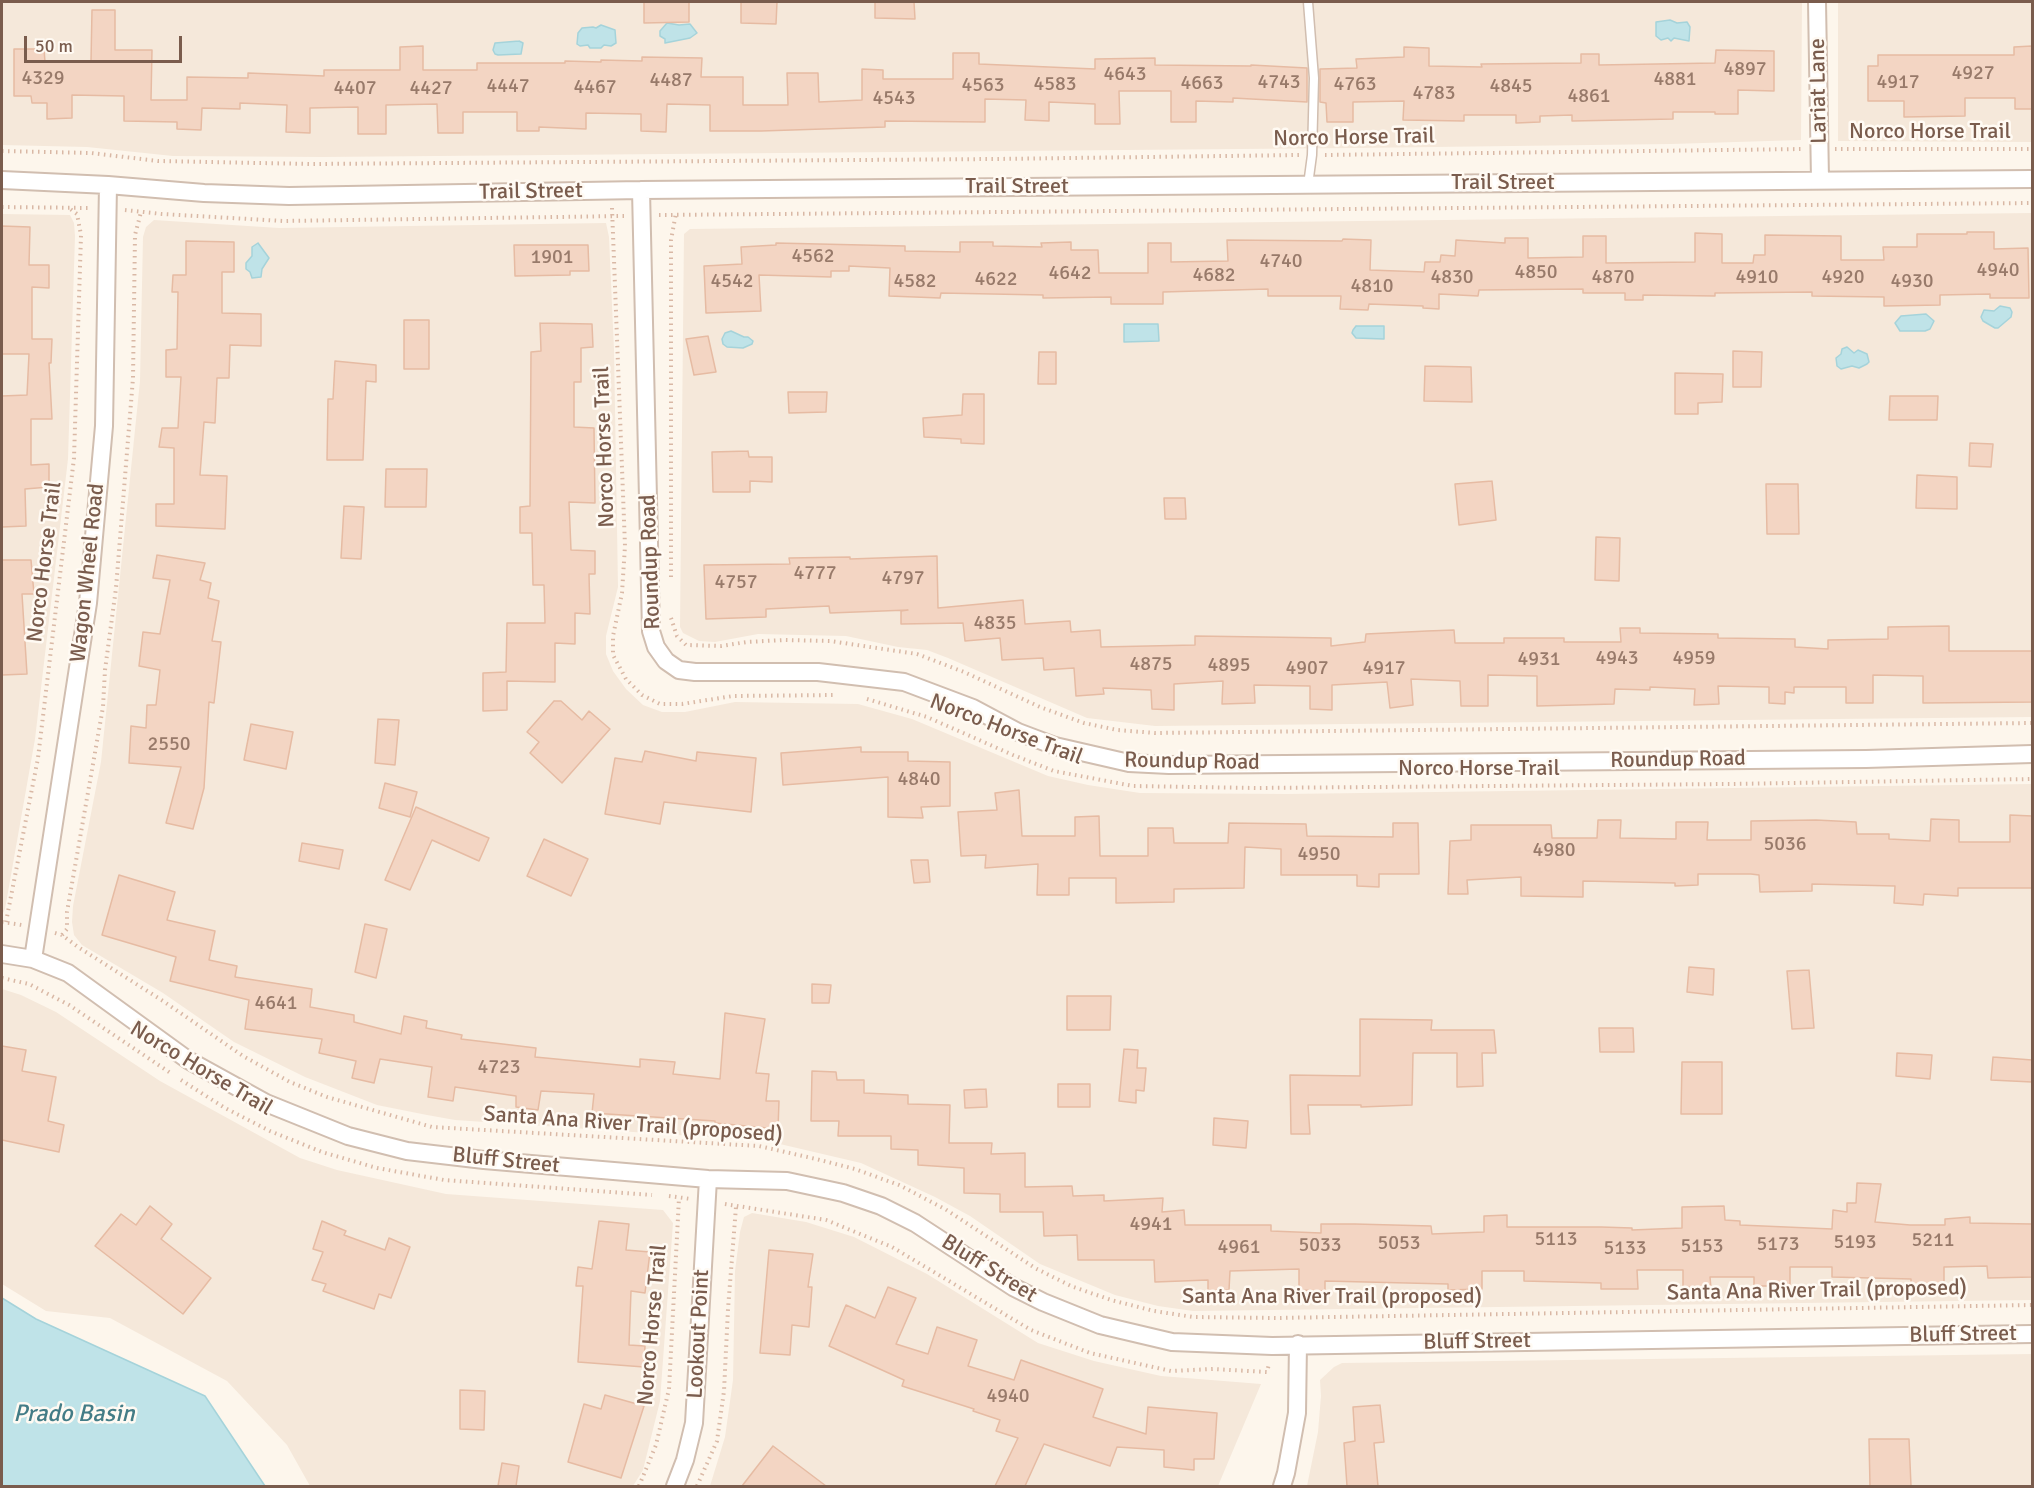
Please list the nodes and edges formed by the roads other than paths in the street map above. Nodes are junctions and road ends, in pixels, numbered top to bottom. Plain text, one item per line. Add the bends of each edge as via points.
1 (1308, 2) edge
2 (1817, 2) edge
3 (2032, 179) edge
4 (2, 180) edge
5 (1820, 180) junction
6 (108, 185) junction
7 (1308, 185) junction
8 (641, 190) junction
9 (2032, 754) edge
10 (2, 954) edge
11 (33, 959) junction
12 (708, 1179) junction
13 (2032, 1334) edge
14 (1298, 1344) junction
15 (675, 1486) edge
16 (1282, 1486) edge

1 - 7 lane via 1314,78
2 - 5 street, Lariat Lane
3 - 5 street, Trail Street
4 - 6 street, Trail Street
5 - 7 street, Trail Street
6 - 8 street, Trail Street via 289,196
6 - 11 street, Wagon Wheel Road via 104,426 88,603
7 - 8 street, Trail Street
8 - 9 street, Roundup Road via 651,631 666,661 679,670 818,672 904,682 974,708 1018,732 1055,746 1129,763 1866,759
10 - 11 street, Bluff Street
11 - 12 street, Bluff Street via 68,973 188,1060 266,1103 348,1136 407,1150 484,1160
12 - 14 street, Bluff Street via 787,1181 881,1206 915,1223 1013,1287 1100,1326 1172,1342
12 - 15 street, Lookout Point via 694,1423
13 - 14 street, Bluff Street
14 - 16 street via 1297,1413

